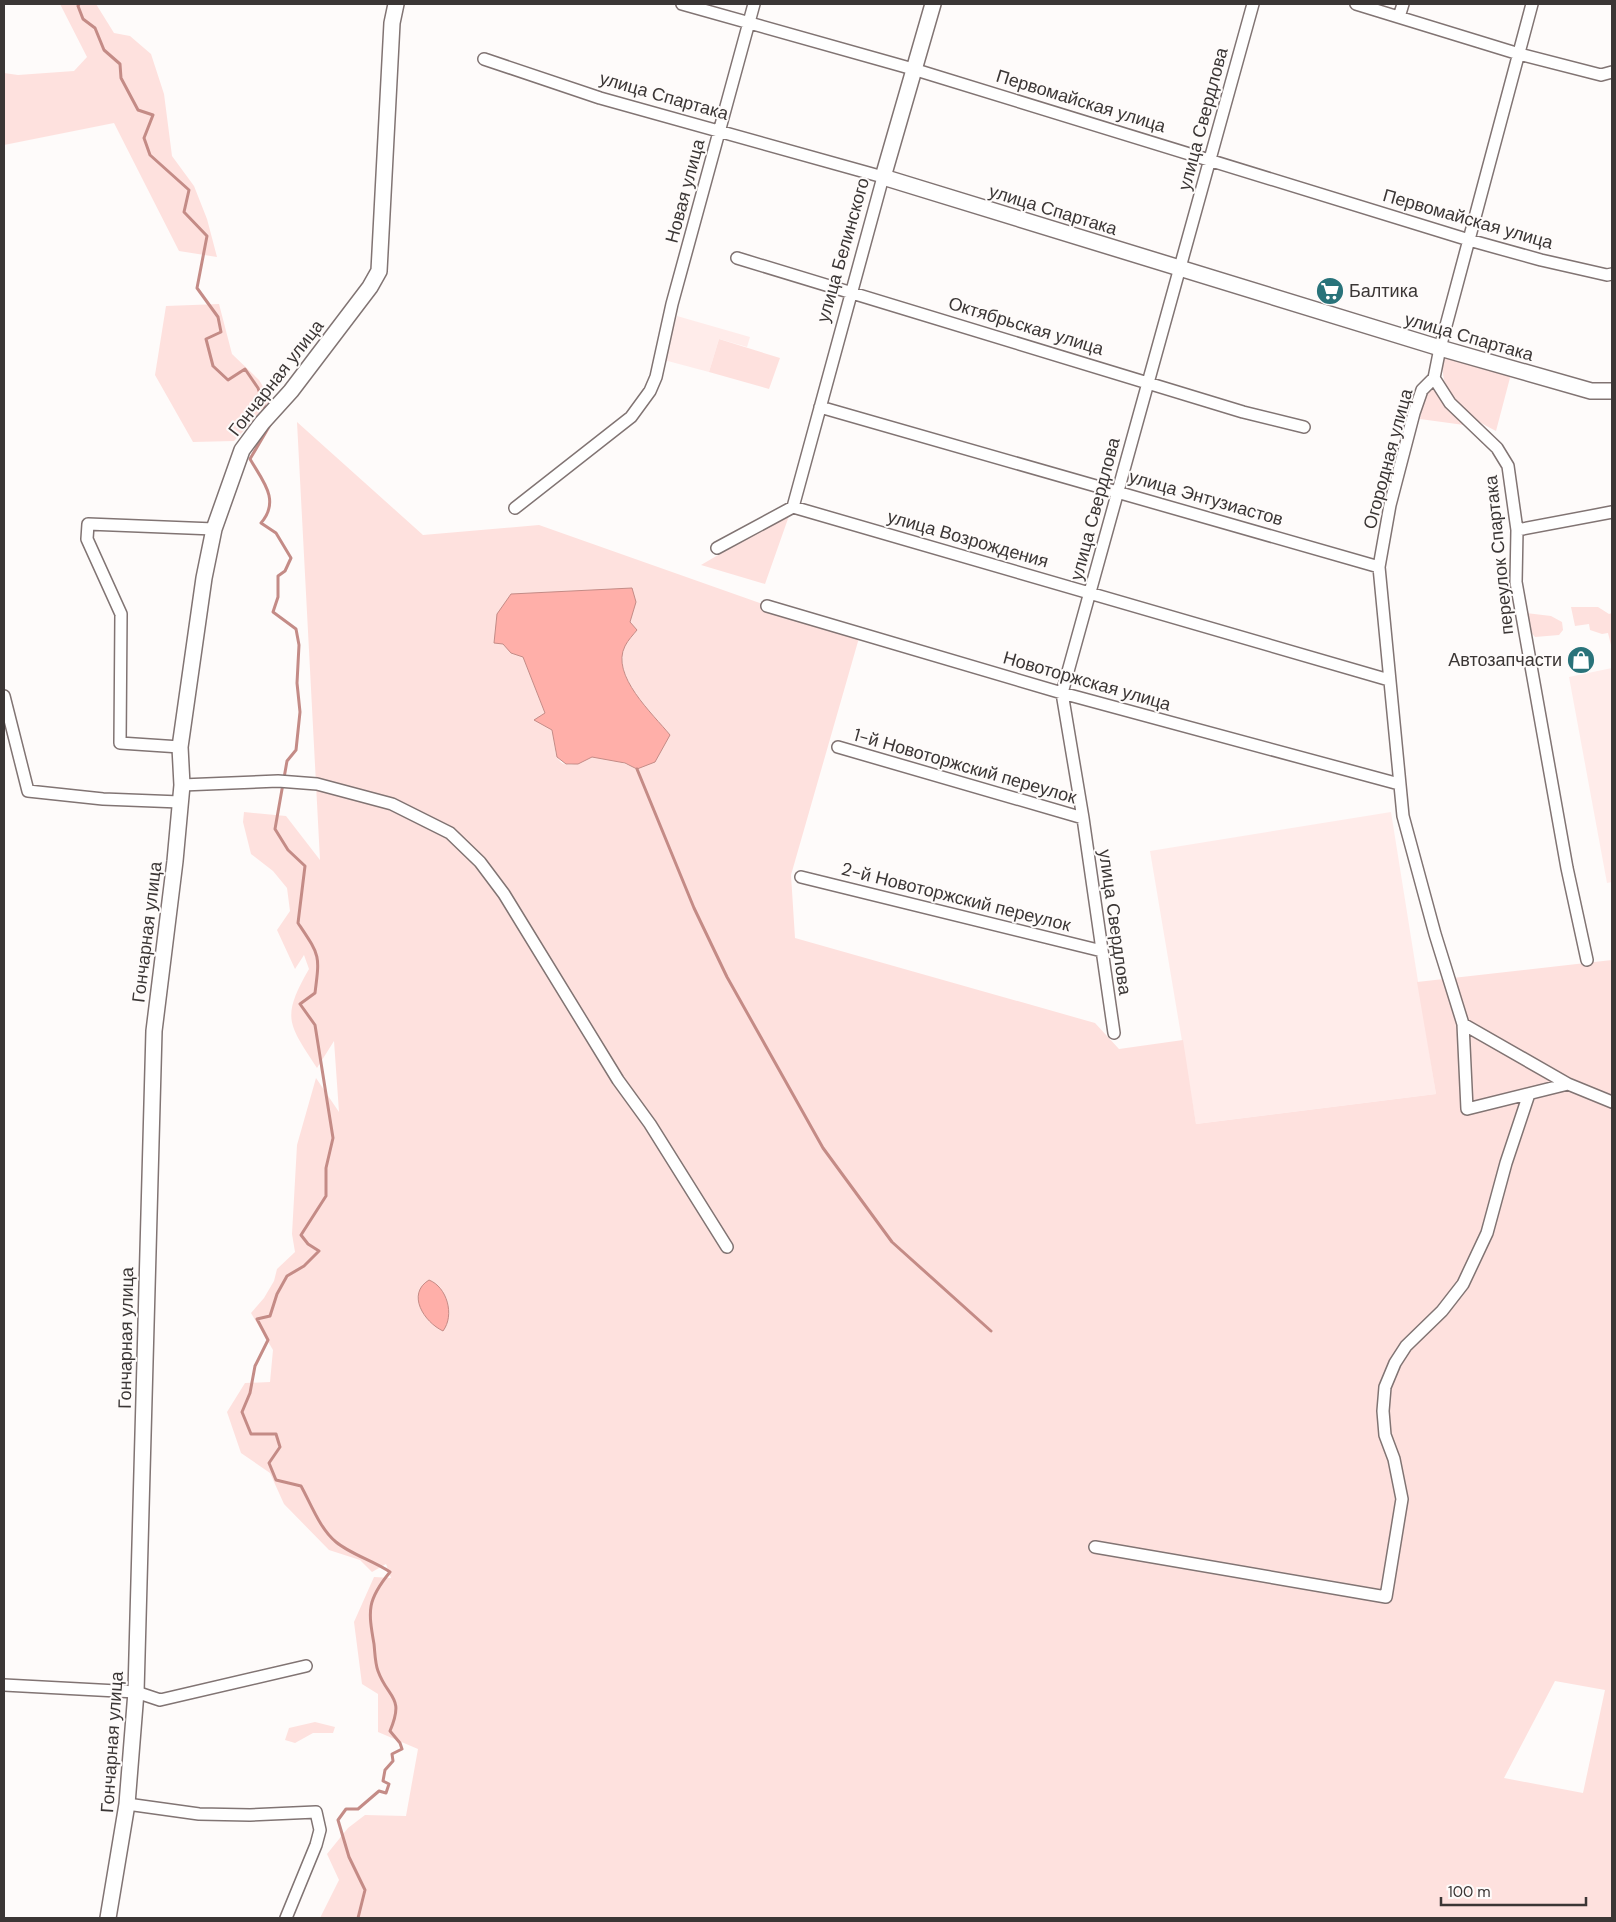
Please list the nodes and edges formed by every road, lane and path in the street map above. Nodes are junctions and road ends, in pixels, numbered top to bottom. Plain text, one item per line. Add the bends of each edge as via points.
1 (396, 4) edge
2 (682, 4) edge
3 (754, 4) edge
4 (933, 4) edge
5 (1253, 4) edge
6 (1356, 4) edge
7 (1402, 4) edge
8 (1532, 4) edge
9 (1398, 17) junction
10 (749, 22) junction
11 (1519, 54) junction
12 (484, 59) dead end
13 (913, 69) junction
14 (1612, 72) edge
15 (719, 132) junction
16 (1210, 159) junction
17 (883, 177) junction
18 (1469, 240) junction
19 (737, 258) dead end
20 (1180, 269) junction
21 (1612, 274) edge
22 (851, 292) junction
23 (1440, 348) junction
24 (1434, 378) junction
25 (1148, 382) junction
26 (1612, 391) edge
27 (820, 407) junction
28 (1304, 427) dead end
29 (1118, 491) junction
30 (793, 507) junction
31 (515, 508) dead end
32 (1612, 512) edge
33 (214, 529) junction
34 (1517, 530) junction
35 (717, 548) dead end
36 (1379, 567) junction
37 (1090, 592) junction
38 (767, 606) dead end
39 (1389, 680) junction
40 (1062, 694) junction
41 (4, 696) edge
42 (180, 746) junction
43 (838, 747) dead end
44 (1399, 784) junction
45 (182, 785) junction
46 (180, 802) junction
47 (1083, 818) junction
48 (801, 878) dead end
49 (1102, 951) junction
50 (1587, 960) dead end
51 (1463, 1024) junction
52 (1114, 1033) dead end
53 (1568, 1084) junction
54 (1529, 1094) junction
55 (1612, 1102) edge
56 (727, 1247) dead end
57 (1095, 1547) dead end
58 (306, 1666) dead end
59 (4, 1685) edge
60 (136, 1692) junction
61 (127, 1804) junction
62 (108, 1918) edge
63 (286, 1918) edge

1 - 33 street, Гончарная улица via 392,23 379,272 370,288 250,438 236,462
2 - 10 street, Первомайская улица
3 - 10 street, Новая улица
4 - 13 street, улица Белинского
5 - 16 street, улица Свердлова
6 - 9 street
7 - 9 street
8 - 11 street, Огородная улица
9 - 11 street
10 - 13 street, Первомайская улица
10 - 15 street, Новая улица
11 - 14 street via 1600,75
11 - 18 street, Огородная улица
12 - 15 street, улица Спартака via 600,98
13 - 16 street, Первомайская улица
13 - 17 street, улица Белинского
15 - 17 street, улица Спартака
15 - 31 street, Новая улица via 650,391 637,412
16 - 18 street, Первомайская улица
16 - 20 street, улица Свердлова
17 - 20 street, улица Спартака
17 - 22 street, улица Белинского
18 - 21 street, Первомайская улица via 1541,260
18 - 23 street, Огородная улица
19 - 22 street, Октябрьская улица
20 - 23 street, улица Спартака
20 - 25 street, улица Свердлова
22 - 25 street, Октябрьская улица
22 - 27 street, улица Белинского
23 - 24 street, Огородная улица
23 - 26 street, улица Спартака via 1591,391
24 - 34 street, переулок Спартака via 1450,404 1497,448 1508,466
24 - 36 street, Огородная улица via 1422,390 1414,413 1390,506
25 - 28 street, Октябрьская улица
25 - 29 street, улица Свердлова
27 - 29 street, улица Энтузиастов
27 - 30 street, улица Белинского
29 - 36 street, улица Энтузиастов
29 - 37 street, улица Свердлова
30 - 35 street
30 - 37 street, улица Возрождения
32 - 34 street
33 - 42 street, Гончарная улица
33 - 42 street via 88,524 87,539 121,614 120,744
34 - 50 street, переулок Спартака via 1516,582 1567,868
36 - 39 street, Огородная улица
37 - 39 street, улица Возрождения
37 - 40 street, улица Свердлова
38 - 40 street, Новоторжская улица
39 - 44 street, Огородная улица
40 - 44 street, Новоторжская улица
40 - 47 street, улица Свердлова
41 - 46 street via 28,791 103,799
42 - 45 street, Гончарная улица
43 - 47 street, 1-й Новоторжский переулок
44 - 51 street, Огородная улица via 1403,816
45 - 46 street, Гончарная улица
45 - 56 street via 283,781 317,784 392,804 450,833 480,862 504,894 618,1080 650,1124
46 - 60 street, Гончарная улица via 154,1031
47 - 49 street, улица Свердлова
48 - 49 street, 2-й Новоторжский переулок
49 - 52 street, улица Свердлова
51 - 53 street
51 - 54 street, Огородная улица via 1467,1108
53 - 54 street
53 - 55 street
54 - 57 street via 1486,1233 1463,1284 1442,1311 1406,1346 1394,1363 1385,1387 1385,1435 1394,1459 1402,1499 1386,1597
58 - 60 street via 160,1700
59 - 60 street
60 - 61 street, Гончарная улица
61 - 62 street, Гончарная улица
61 - 63 street via 199,1814 250,1816 316,1812 320,1830 316,1845

